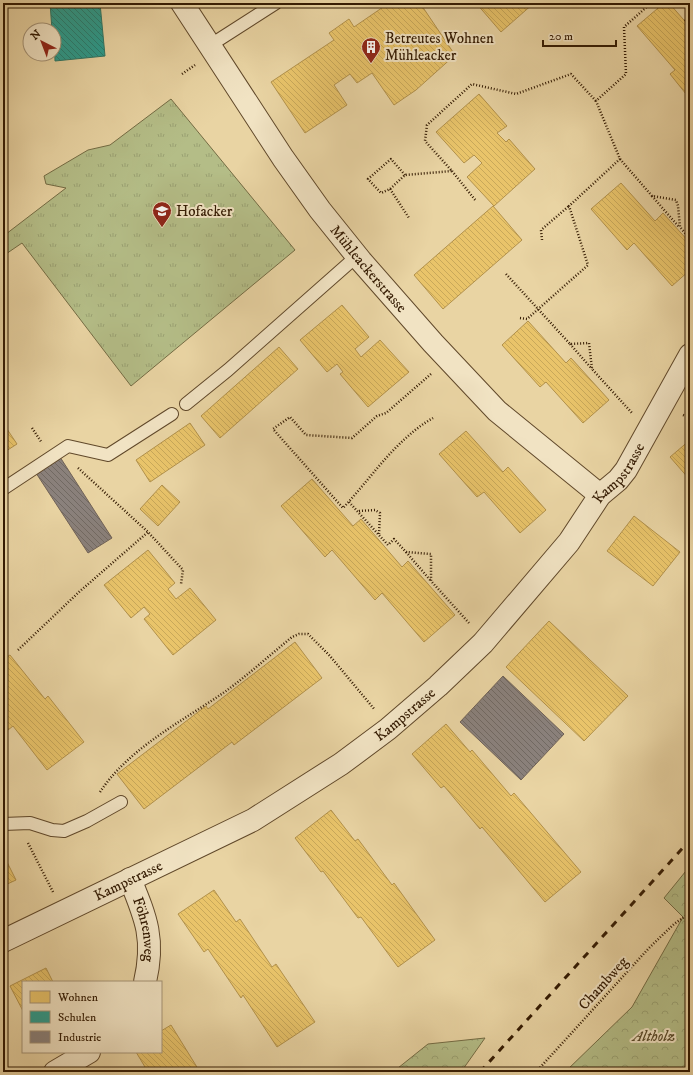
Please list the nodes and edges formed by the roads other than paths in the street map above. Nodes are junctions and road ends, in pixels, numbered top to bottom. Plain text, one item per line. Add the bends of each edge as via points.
1 (182, 3) edge
2 (276, 3) edge
3 (209, 46) junction
4 (357, 256) junction
5 (690, 355) edge
6 (186, 404) dead end
7 (172, 414) dead end
8 (3, 489) edge
9 (600, 495) junction
10 (121, 802) dead end
11 (3, 824) edge
12 (130, 879) junction
13 (3, 941) edge
14 (145, 981) edge
15 (87, 1053) edge
16 (55, 1072) edge

1 - 3 street, Mühleackerstrasse
2 - 3 lane
3 - 4 street, Mühleackerstrasse via 282,158
4 - 6 lane
4 - 9 street, Mühleackerstrasse via 497,411
5 - 9 street, Kampstrasse via 633,459 618,480
7 - 8 lane via 108,455 68,446
9 - 12 street, Kampstrasse via 569,542 483,643 388,729 341,764 253,820
10 - 11 lane via 64,831 30,823
12 - 13 street, Kampstrasse
12 - 14 street, Föhrenweg via 148,926 149,963
15 - 16 street

